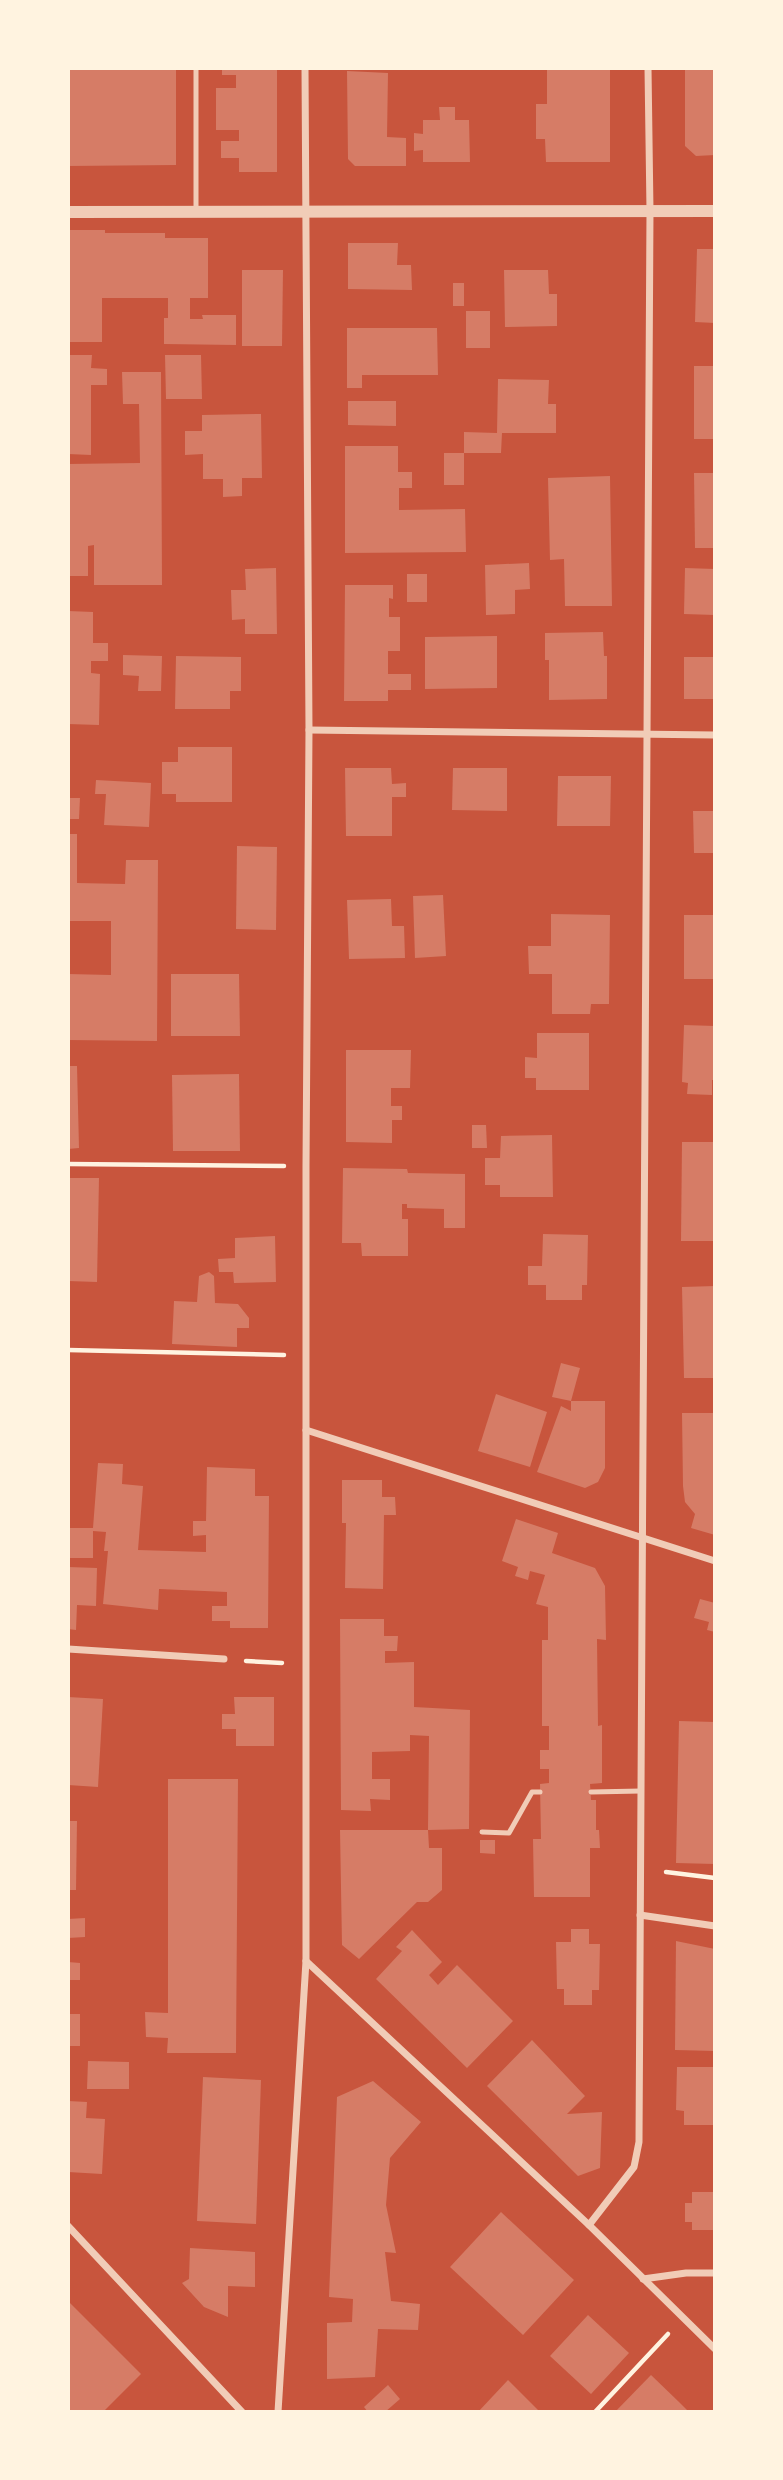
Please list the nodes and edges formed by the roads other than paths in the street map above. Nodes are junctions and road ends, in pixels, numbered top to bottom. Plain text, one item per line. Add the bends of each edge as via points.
1 (196, 68) edge
2 (305, 68) edge
3 (648, 68) edge
4 (650, 211) junction
5 (715, 211) edge
6 (68, 212) edge
7 (196, 212) junction
8 (307, 212) junction
9 (309, 730) junction
10 (647, 734) junction
11 (715, 735) edge
12 (306, 1430) junction
13 (642, 1537) junction
14 (715, 1561) edge
15 (68, 1649) edge
16 (224, 1659) road end
17 (641, 1791) junction
18 (590, 1792) dead end
19 (540, 1793) dead end
20 (482, 1832) dead end
21 (640, 1915) junction
22 (715, 1926) edge
23 (306, 1961) junction
24 (589, 2225) junction
25 (68, 2226) edge
26 (715, 2273) edge
27 (643, 2279) junction
28 (715, 2350) edge
29 (242, 2412) edge
30 (278, 2412) edge

1 - 7 lane
2 - 8 street
3 - 4 street
4 - 5 street
4 - 8 street
4 - 10 street
6 - 7 street
7 - 8 street
8 - 9 street
9 - 10 street
9 - 12 street
10 - 11 street
10 - 13 street
12 - 13 street
12 - 23 street
13 - 14 street
13 - 17 street
15 - 16 street
17 - 18 lane
17 - 21 street
19 - 20 lane via 532,1792 509,1832
21 - 22 street
21 - 24 street via 639,2142 634,2167
23 - 24 street
23 - 30 street
24 - 27 street
25 - 29 street
26 - 27 street
27 - 28 street

